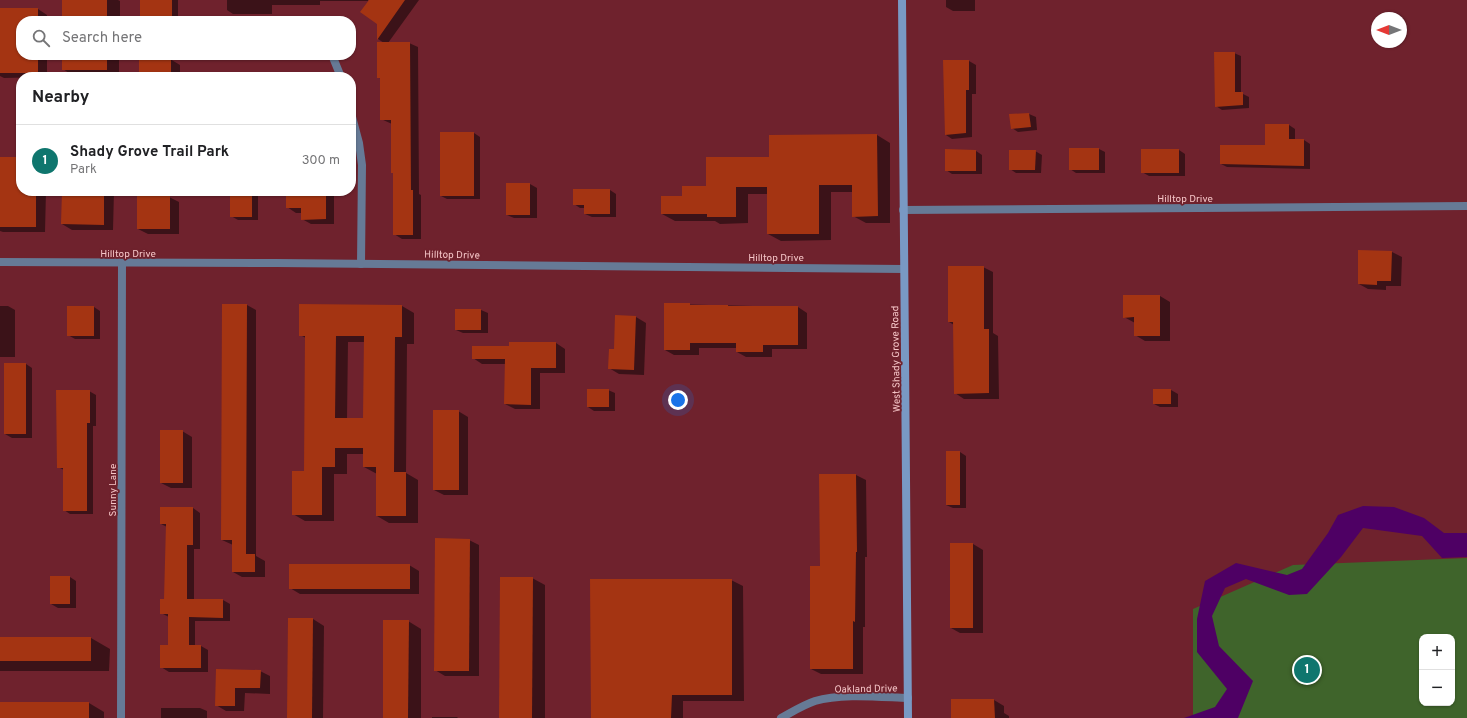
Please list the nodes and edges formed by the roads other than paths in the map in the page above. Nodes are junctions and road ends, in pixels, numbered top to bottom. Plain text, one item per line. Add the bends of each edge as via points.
1 (902, 0) edge
2 (334, 60) edge
3 (339, 72) edge
4 (356, 132) edge
5 (1467, 206) edge
6 (903, 210) junction
7 (0, 262) edge
8 (122, 262) junction
9 (361, 264) junction
10 (904, 269) junction
11 (908, 698) junction
12 (121, 718) edge
13 (781, 718) edge
14 (908, 718) edge

1 - 6 main road, West Shady Grove Road
2 - 3 street
4 - 9 street via 362,165
5 - 6 street, Hilltop Drive
6 - 10 main road, West Shady Grove Road
7 - 8 street, Hilltop Drive
8 - 9 street, Hilltop Drive
8 - 12 street, Sunny Lane
9 - 10 street, Hilltop Drive
10 - 11 main road, West Shady Grove Road
11 - 13 street, Oakland Drive via 838,698 816,701
11 - 14 main road, West Shady Grove Road

